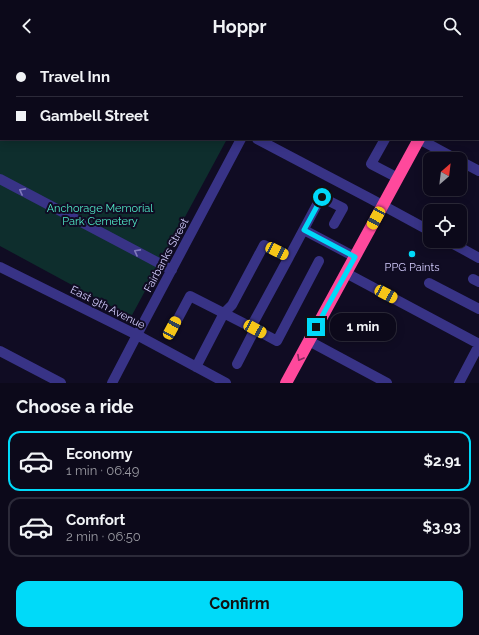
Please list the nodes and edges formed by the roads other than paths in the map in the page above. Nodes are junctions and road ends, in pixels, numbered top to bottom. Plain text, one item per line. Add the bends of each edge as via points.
1 (240, 140) edge
2 (259, 140) edge
3 (384, 140) edge
4 (418, 140) edge
5 (421, 140) edge
6 (443, 152) edge
7 (467, 165) edge
8 (479, 171) edge
9 (398, 178) junction
10 (0, 179) edge
11 (383, 206) junction
12 (334, 224) dead end
13 (423, 227) edge
14 (304, 230) junction
15 (461, 248) edge
16 (289, 257) junction
17 (355, 257) junction
18 (479, 258) edge
19 (319, 260) dead end
20 (1, 269) edge
21 (172, 270) junction
22 (346, 273) junction
23 (429, 283) dead end
24 (479, 309) edge
25 (224, 313) junction
26 (172, 328) dead end
27 (253, 328) junction
28 (137, 335) junction
29 (309, 341) junction
30 (479, 345) edge
31 (0, 351) edge
32 (237, 364) dead end
33 (196, 367) junction
34 (61, 383) edge
35 (112, 383) edge
36 (226, 383) edge
37 (286, 383) edge
38 (386, 383) edge
39 (459, 383) edge

1 - 21 street, Fairbanks Street
2 - 11 street
3 - 9 street via 371,164
4 - 9 highway
5 - 6 street
7 - 8 street
9 - 11 highway
21 -> 10 street
11 - 13 street
11 - 17 highway
12 - 14 street via 343,208 322,197
14 - 16 street
14 - 17 street
15 - 18 street
16 - 25 street via 264,245 232,305
16 - 27 street
17 - 22 highway
19 - 27 street via 277,341
20 - 28 street, East 9th Avenue
21 - 28 street, Fairbanks Street
22 - 29 highway
22 - 30 street
23 - 24 street
25 - 26 street via 190,296
25 - 27 street
25 - 33 street
27 - 32 street
28 - 33 street, East 9th Avenue
28 - 35 street, Fairbanks Street
29 -> 37 highway
29 - 38 street
30 - 39 street
31 - 34 street
33 - 36 street, East 9th Avenue

